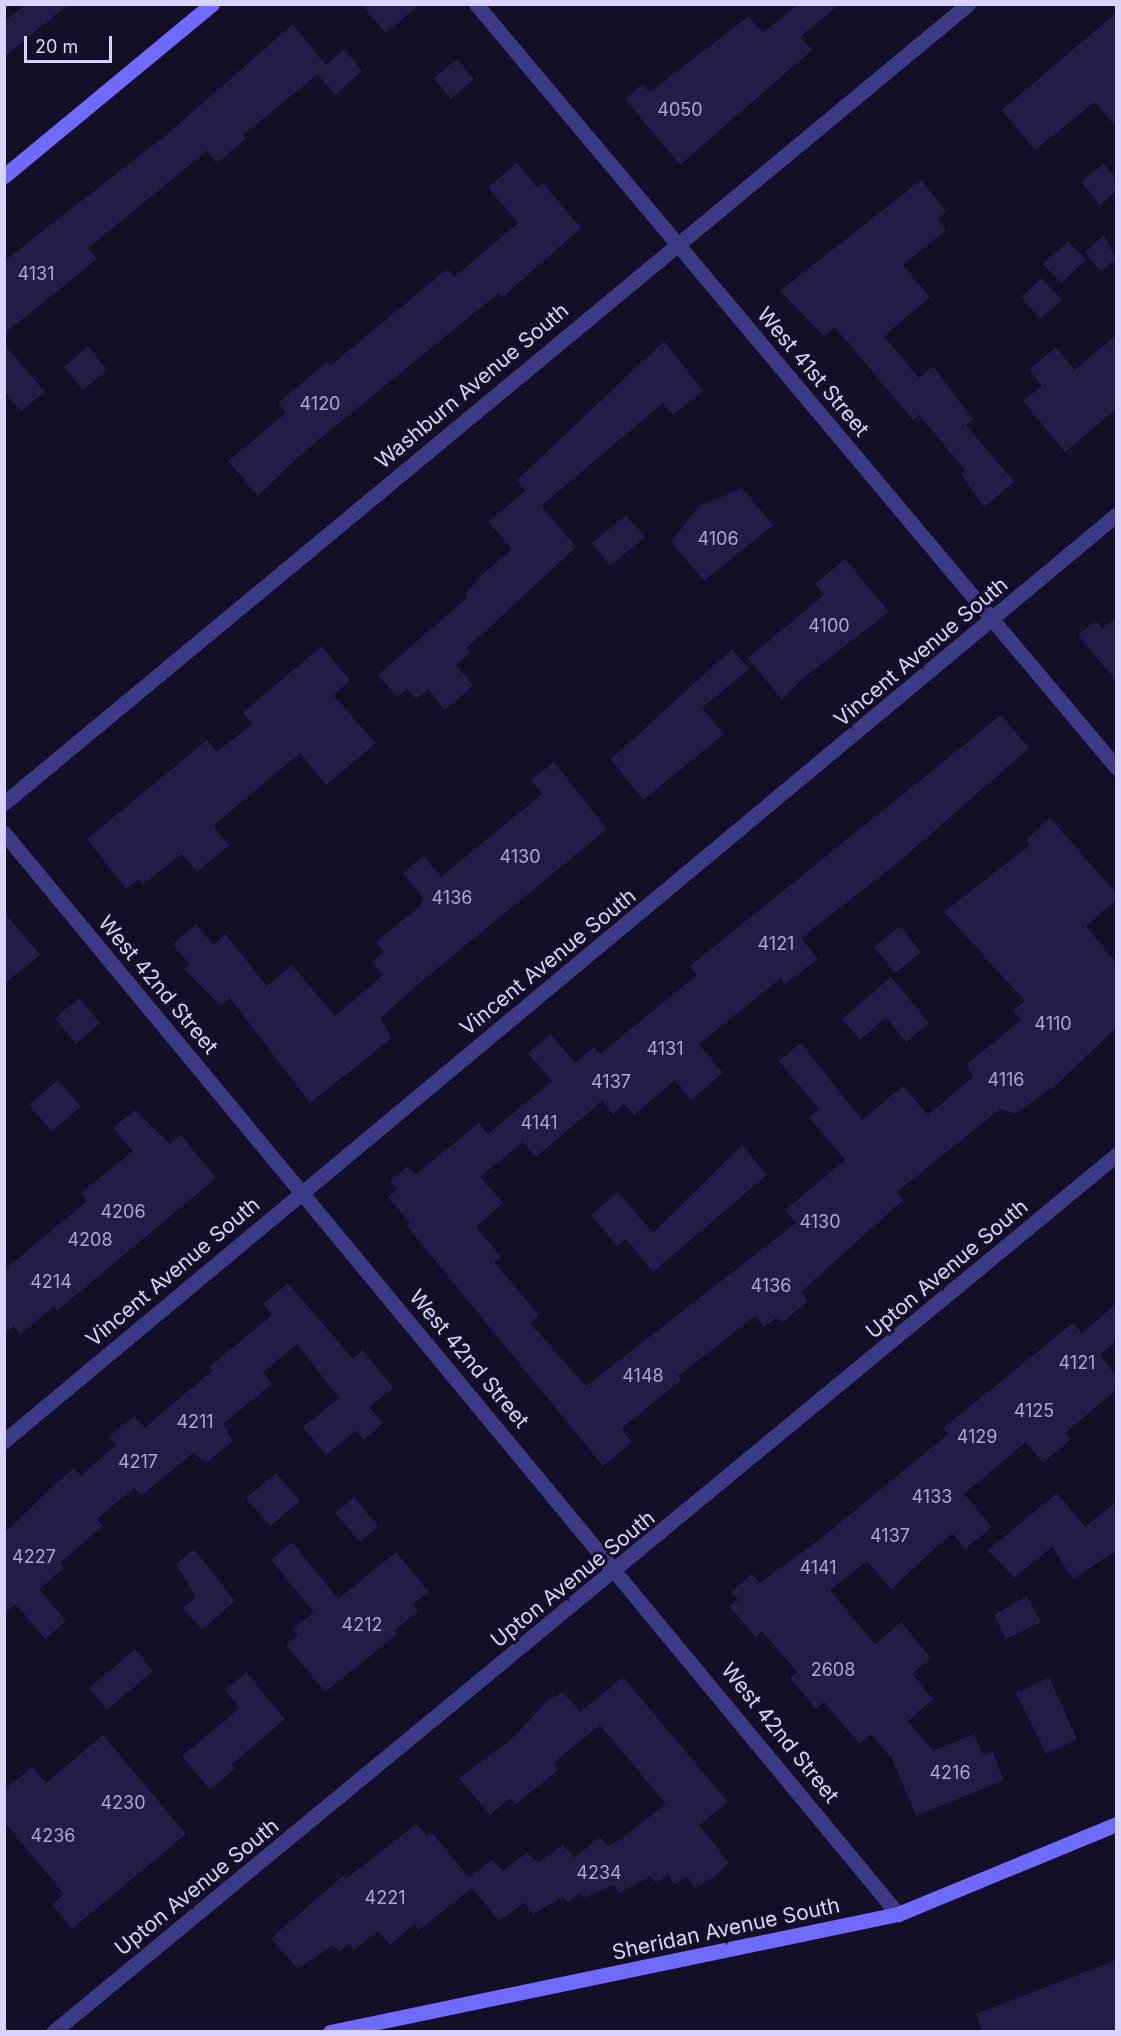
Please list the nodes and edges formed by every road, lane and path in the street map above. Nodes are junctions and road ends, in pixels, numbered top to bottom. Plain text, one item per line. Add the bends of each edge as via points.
1 (212, 4) edge
2 (476, 4) edge
3 (968, 4) edge
4 (4, 176) edge
5 (676, 242) junction
6 (1116, 515) edge
7 (992, 619) junction
8 (1116, 767) edge
9 (4, 803) edge
10 (4, 833) edge
11 (1116, 1155) edge
12 (302, 1191) junction
13 (4, 1441) edge
14 (618, 1570) junction
15 (1116, 1824) edge
16 (898, 1914) junction
17 (53, 2031) edge
18 (330, 2031) edge

1 - 4 street
2 - 5 street, West 41st Street
3 - 5 street, Washburn Avenue South
5 - 7 street, West 41st Street
5 - 9 street, Washburn Avenue South
6 - 7 street, Vincent Avenue South
7 - 8 street, West 41st Street
7 - 12 street, Vincent Avenue South
10 - 12 street, West 42nd Street
11 - 14 street, Upton Avenue South
12 - 13 street, Vincent Avenue South
12 - 14 street, West 42nd Street
14 - 16 street, West 42nd Street
14 - 17 street, Upton Avenue South
15 - 16 street, Sheridan Avenue South
16 - 18 street, Sheridan Avenue South

